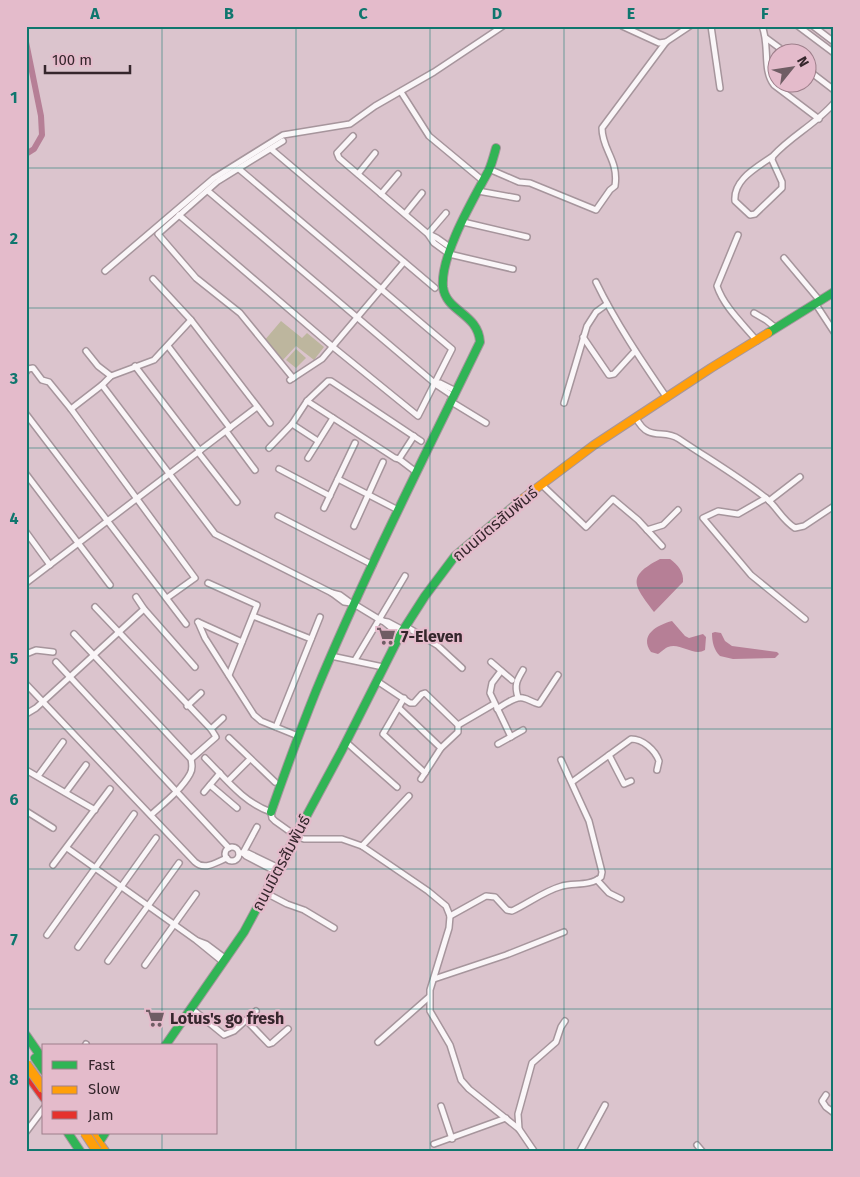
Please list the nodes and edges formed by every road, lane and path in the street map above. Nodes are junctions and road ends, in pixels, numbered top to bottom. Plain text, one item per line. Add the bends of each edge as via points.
1 (503, 26) edge
2 (622, 26) edge
3 (690, 26) edge
4 (711, 26) edge
5 (762, 26) edge
6 (798, 26) edge
7 (813, 26) edge
8 (766, 38) junction
9 (833, 39) edge
10 (666, 42) junction
11 (771, 42) edge
12 (834, 53) edge
13 (818, 78) edge
14 (720, 88) dead end
15 (834, 90) edge
16 (401, 92) junction
17 (834, 103) edge
18 (819, 119) junction
19 (352, 136) dead end
20 (283, 141) dead end
21 (496, 148) dead end
22 (272, 149) junction
23 (375, 153) dead end
24 (773, 156) junction
25 (239, 169) junction
26 (489, 169) junction
27 (358, 174) junction
28 (398, 174) dead end
29 (482, 180) junction
30 (208, 191) junction
31 (478, 191) junction
32 (422, 193) dead end
33 (381, 194) junction
34 (517, 198) dead end
35 (405, 214) junction
36 (446, 214) dead end
37 (179, 215) junction
38 (463, 222) junction
39 (428, 234) junction
40 (738, 234) dead end
41 (527, 237) dead end
42 (450, 251) junction
43 (784, 258) dead end
44 (404, 262) junction
45 (513, 269) dead end
46 (105, 271) dead end
47 (154, 279) dead end
48 (596, 282) dead end
49 (435, 288) dead end
50 (382, 289) junction
51 (834, 292) edge
52 (817, 302) junction
53 (606, 304) junction
54 (754, 313) dead end
55 (358, 318) junction
56 (191, 320) junction
57 (776, 328) junction
58 (834, 332) edge
59 (583, 338) junction
60 (757, 340) junction
61 (168, 346) junction
62 (333, 347) junction
63 (86, 351) dead end
64 (635, 351) junction
65 (135, 366) junction
66 (26, 372) edge
67 (111, 376) junction
68 (435, 383) junction
69 (102, 385) junction
70 (453, 396) junction
71 (667, 398) junction
72 (308, 401) junction
73 (564, 403) dead end
74 (257, 407) junction
75 (71, 409) junction
76 (26, 414) edge
77 (333, 418) junction
78 (636, 418) junction
79 (486, 422) dead end
80 (270, 423) dead end
81 (292, 424) junction
82 (228, 429) junction
83 (414, 436) junction
84 (421, 441) dead end
85 (318, 442) junction
86 (356, 443) dead end
87 (269, 448) dead end
88 (199, 452) junction
89 (308, 458) dead end
90 (399, 459) junction
91 (383, 462) dead end
92 (279, 469) dead end
93 (255, 470) dead end
94 (417, 471) junction
95 (26, 474) edge
96 (169, 475) junction
97 (800, 477) dead end
98 (338, 479) junction
99 (542, 485) junction
100 (368, 494) junction
101 (330, 496) junction
102 (137, 498) junction
103 (768, 500) junction
104 (237, 502) dead end
105 (834, 506) edge
106 (324, 508) dead end
107 (399, 509) junction
108 (678, 510) dead end
109 (278, 516) dead end
110 (107, 522) junction
111 (354, 526) dead end
112 (647, 530) junction
113 (26, 532) edge
114 (79, 543) junction
115 (662, 546) dead end
116 (50, 565) junction
117 (373, 565) junction
118 (405, 576) dead end
119 (26, 582) edge
120 (208, 583) dead end
121 (110, 585) dead end
122 (136, 597) dead end
123 (167, 598) junction
124 (352, 603) junction
125 (95, 607) dead end
126 (144, 609) junction
127 (253, 616) junction
128 (320, 617) dead end
129 (805, 619) dead end
130 (381, 620) junction
131 (186, 624) dead end
132 (403, 630) junction
133 (118, 632) junction
134 (74, 634) dead end
135 (311, 639) junction
136 (242, 642) junction
137 (53, 652) dead end
138 (26, 654) edge
139 (94, 654) junction
140 (331, 656) junction
141 (355, 660) junction
142 (56, 662) dead end
143 (490, 662) dead end
144 (195, 667) dead end
145 (383, 667) junction
146 (462, 668) dead end
147 (523, 670) dead end
148 (501, 671) junction
149 (229, 675) junction
150 (558, 675) dead end
151 (70, 676) junction
152 (512, 680) dead end
153 (377, 681) junction
154 (26, 684) edge
155 (201, 693) dead end
156 (518, 697) junction
157 (404, 698) junction
158 (43, 701) junction
159 (187, 706) junction
160 (495, 707) junction
161 (399, 708) junction
162 (26, 714) edge
163 (224, 718) dead end
164 (458, 725) junction
165 (276, 727) junction
166 (211, 729) junction
167 (523, 730) dead end
168 (298, 736) junction
169 (511, 737) junction
170 (229, 738) dead end
171 (63, 742) dead end
172 (346, 742) junction
173 (498, 744) dead end
174 (441, 748) junction
175 (609, 755) junction
176 (206, 758) dead end
177 (191, 759) junction
178 (250, 759) junction
179 (561, 760) dead end
180 (86, 765) dead end
181 (26, 770) edge
182 (657, 770) dead end
183 (220, 773) junction
184 (425, 773) junction
185 (38, 776) junction
186 (421, 778) dead end
187 (228, 781) junction
188 (631, 781) dead end
189 (275, 782) dead end
190 (572, 782) junction
191 (210, 785) junction
192 (396, 787) dead end
193 (110, 789) dead end
194 (176, 790) junction
195 (66, 792) junction
196 (204, 792) dead end
197 (409, 796) dead end
198 (237, 808) dead end
199 (95, 810) junction
200 (26, 811) edge
201 (271, 812) junction
202 (134, 814) dead end
203 (151, 815) junction
204 (257, 827) dead end
205 (53, 828) dead end
206 (296, 836) junction
207 (156, 838) dead end
208 (362, 846) junction
209 (67, 848) junction
210 (229, 848) junction
211 (241, 853) junction
212 (227, 858) junction
213 (179, 862) dead end
214 (53, 865) dead end
215 (96, 869) junction
216 (278, 870) junction
217 (597, 880) junction
218 (122, 887) junction
219 (266, 892) junction
220 (196, 894) dead end
221 (620, 899) dead end
222 (147, 905) junction
223 (450, 916) junction
224 (174, 925) junction
225 (334, 928) dead end
226 (564, 932) dead end
227 (47, 935) dead end
228 (78, 947) dead end
229 (225, 960) junction
230 (108, 961) dead end
231 (145, 965) dead end
232 (434, 979) junction
233 (429, 997) junction
234 (191, 1008) junction
235 (256, 1011) dead end
236 (246, 1020) junction
237 (566, 1021) dead end
238 (288, 1029) dead end
239 (26, 1035) edge
240 (378, 1042) dead end
241 (166, 1044) edge
242 (26, 1045) edge
243 (42, 1059) edge
244 (26, 1064) edge
245 (42, 1068) edge
246 (26, 1072) edge
247 (42, 1078) edge
248 (26, 1080) edge
249 (40, 1088) edge
250 (826, 1095) dead end
251 (605, 1105) dead end
252 (441, 1106) dead end
253 (42, 1111) edge
254 (834, 1113) edge
255 (506, 1118) junction
256 (519, 1129) junction
257 (26, 1132) edge
258 (69, 1134) edge
259 (75, 1134) edge
260 (86, 1134) edge
261 (92, 1134) edge
262 (104, 1134) edge
263 (452, 1139) junction
264 (434, 1144) dead end
265 (697, 1145) dead end
266 (96, 1148) edge
267 (80, 1151) edge
268 (86, 1151) edge
269 (105, 1151) edge
270 (534, 1151) edge
271 (580, 1151) edge
272 (702, 1151) edge

1 - 16 street
2 - 10 street via 659,43
3 - 10 street
4 - 14 street
5 - 8 street
6 - 12 street
7 - 9 street
8 - 11 street
8 - 18 street via 769,78
10 - 26 street via 602,128 617,175 615,186 596,210
13 - 15 street
16 - 29 street via 429,136
16 - 46 street via 350,124 283,135 214,178
17 - 18 street
18 - 24 street
19 - 27 street via 338,153 338,158
20 - 22 street
21 - 26 street
22 - 25 street
22 - 44 street
23 - 27 street
24 - 24 street via 782,188 756,214 750,215 735,201 739,184
25 - 30 street
25 - 50 street
26 - 29 street
27 - 33 street
28 - 33 street
29 - 31 street
30 - 37 street
30 - 55 street
31 - 34 street
31 - 38 street
32 - 35 street
33 - 35 street
35 - 39 street
36 - 39 street
37 - 62 street
37 - 62 street via 158,234 196,278 240,313 292,379 322,359
38 - 41 street
38 - 42 street
39 - 42 street via 434,243
40 - 60 street via 717,286 729,308
42 - 45 street
42 - 70 street via 445,295 474,323 480,335 480,342
43 - 52 street
44 - 49 street
44 - 50 street
47 - 56 street
48 - 53 street
50 - 55 street
50 - 68 street via 452,350
51 - 52 street, ถนนมิตรสัมพันธ์
52 - 57 street, ถนนมิตรสัมพันธ์
52 - 58 street
53 - 59 street via 594,314
53 - 64 street
54 - 57 street
55 - 62 street
55 - 68 street
56 - 61 street
56 - 74 street
57 - 60 street, ถนนมิตรสัมพันธ์
59 - 64 street via 610,375
59 - 73 street
60 - 71 street, ถนนมิตรสัมพันธ์
61 - 65 street via 154,360
61 - 82 street
62 - 68 street via 418,416
63 - 67 street
64 - 71 street
65 - 67 street
65 - 88 street
66 - 75 street via 33,368
67 - 69 street
68 - 70 street
69 - 75 street
69 - 96 street
70 - 79 street
70 - 94 street
71 - 78 street, ถนนมิตรสัมพันธ์
72 - 77 street
72 - 81 street
72 - 83 street via 331,381
74 - 80 street
74 - 82 street
75 - 102 street
76 - 110 street
77 - 85 street
77 - 90 street
78 - 99 street, ถนนมิตรสัมพันธ์
78 - 103 street via 652,434 673,435
81 - 85 street
81 - 87 street
82 - 88 street
82 - 93 street
83 - 84 street
83 - 90 street
85 - 89 street
86 - 98 street
88 - 96 street
88 - 104 street
90 - 94 street
91 - 100 street
92 - 101 street
94 - 107 street
95 - 114 street
96 - 102 street
96 - 124 street via 214,534
97 - 103 street
98 - 100 street
98 - 101 street
99 - 112 street via 586,527 613,499
99 - 132 street, ถนนมิตรสัมพันธ์ via 455,556
100 - 107 street
100 - 111 street
101 - 106 street
102 - 110 street
102 - 123 street via 195,578
103 - 105 street via 786,523 795,528 804,526
103 - 129 street via 738,514 718,511 702,518 751,574
107 - 117 street
108 - 112 street via 663,525
109 - 117 street
110 - 114 street
110 - 123 street
112 - 115 street
113 - 116 street
114 - 116 street
114 - 121 street
116 - 119 street
117 - 124 street
118 - 130 street
120 - 127 street via 257,605
122 - 126 street
123 - 131 street
124 - 130 street
124 - 140 street
125 - 133 street
126 - 133 street
126 - 144 street
127 - 135 street
127 - 136 street
128 - 135 street
130 - 132 street via 386,626
130 - 141 street
132 - 145 street, ถนนมิตรสัมพันธ์
132 - 146 street via 437,646
133 - 139 street
133 - 159 street
134 - 139 street
135 - 165 street
136 - 149 street
136 - 149 street via 198,622 204,638
137 - 138 street via 36,650
139 - 151 street
139 - 177 street
140 - 141 street
140 - 168 street
141 - 145 street
142 - 151 street
143 - 148 street
145 - 153 street, ถนนมิตรสัมพันธ์
147 - 156 street via 516,682
148 - 152 street
148 - 160 street via 490,687
149 - 165 street via 254,715
150 - 156 street via 538,704
151 - 158 street
151 - 194 street
153 - 157 street
153 - 172 street, ถนนมิตรสัมพันธ์
154 - 158 street
155 - 159 street
156 - 160 street
157 - 161 street
157 - 164 street via 414,703 425,693
158 - 162 street
158 - 203 street
159 - 166 street
160 - 164 street
160 - 169 street
161 - 174 street
161 - 184 street via 383,734
163 - 166 street
164 - 174 street via 458,732
165 - 168 street
166 - 177 street via 216,737
167 - 169 street
168 - 201 street
169 - 173 street
170 - 178 street
171 - 185 street
172 - 192 street
172 - 206 street, ถนนมิตรสัมพันธ์
174 - 184 street
175 - 182 street via 631,740 640,741 658,758
175 - 188 street via 624,784
175 - 190 street
176 - 183 street
177 - 194 street via 191,774
178 - 187 street
178 - 189 street
179 - 190 street
180 - 195 street
181 - 185 street
183 - 187 street
183 - 191 street
184 - 186 street
185 - 195 street
187 - 201 street via 262,809
190 - 217 street via 594,840 602,872
191 - 196 street
191 - 198 street
193 - 199 street
194 - 203 street
194 - 210 street
195 - 199 street
197 - 208 street
199 - 209 street
200 - 205 street
201 - 206 street via 272,818
202 - 215 street
203 - 212 street via 198,865 207,866
204 - 211 street
206 - 208 street via 342,839
206 - 216 street, ถนนมิตรสัมพันธ์
207 - 218 street
208 - 223 street via 439,898
209 - 214 street
209 - 215 street
210 - 211 street via 236,848
210 - 212 street
211 - 212 street via 235,860
211 - 216 street
213 - 222 street
215 - 218 street
215 - 227 street
216 - 219 street, ถนนมิตรสัมพันธ์
217 - 221 street
217 - 223 street via 556,889 512,911 495,897 486,896
218 - 222 street
218 - 228 street
219 - 225 street
219 - 229 street, ถนนมิตรสัมพันธ์
220 - 224 street
222 - 224 street
222 - 230 street
223 - 232 street
224 - 229 street
224 - 231 street
226 - 232 street
229 - 234 street, ถนนมิตรสัมพันธ์
232 - 233 street
233 - 240 street
233 - 255 street via 430,1011 450,1045 461,1080
234 - 236 street via 224,1036
234 - 241 street, ถนนมิตรสัมพันธ์
235 - 236 street
236 - 238 street via 269,1044
237 - 256 street via 556,1042 532,1063 518,1114
239 - 243 street
242 - 245 street
244 - 249 street, bridge
246 - 247 street via 36,1079
246 - 249 street
248 - 249 street
250 - 254 street via 822,1101
251 - 271 street
252 - 263 street
253 - 257 street
255 - 256 street
255 - 263 street
256 - 270 street
258 - 267 street
259 - 268 street
260 - 266 street, bridge
261 - 266 street
262 - 266 street
263 - 264 street
265 - 272 street
266 - 269 street

